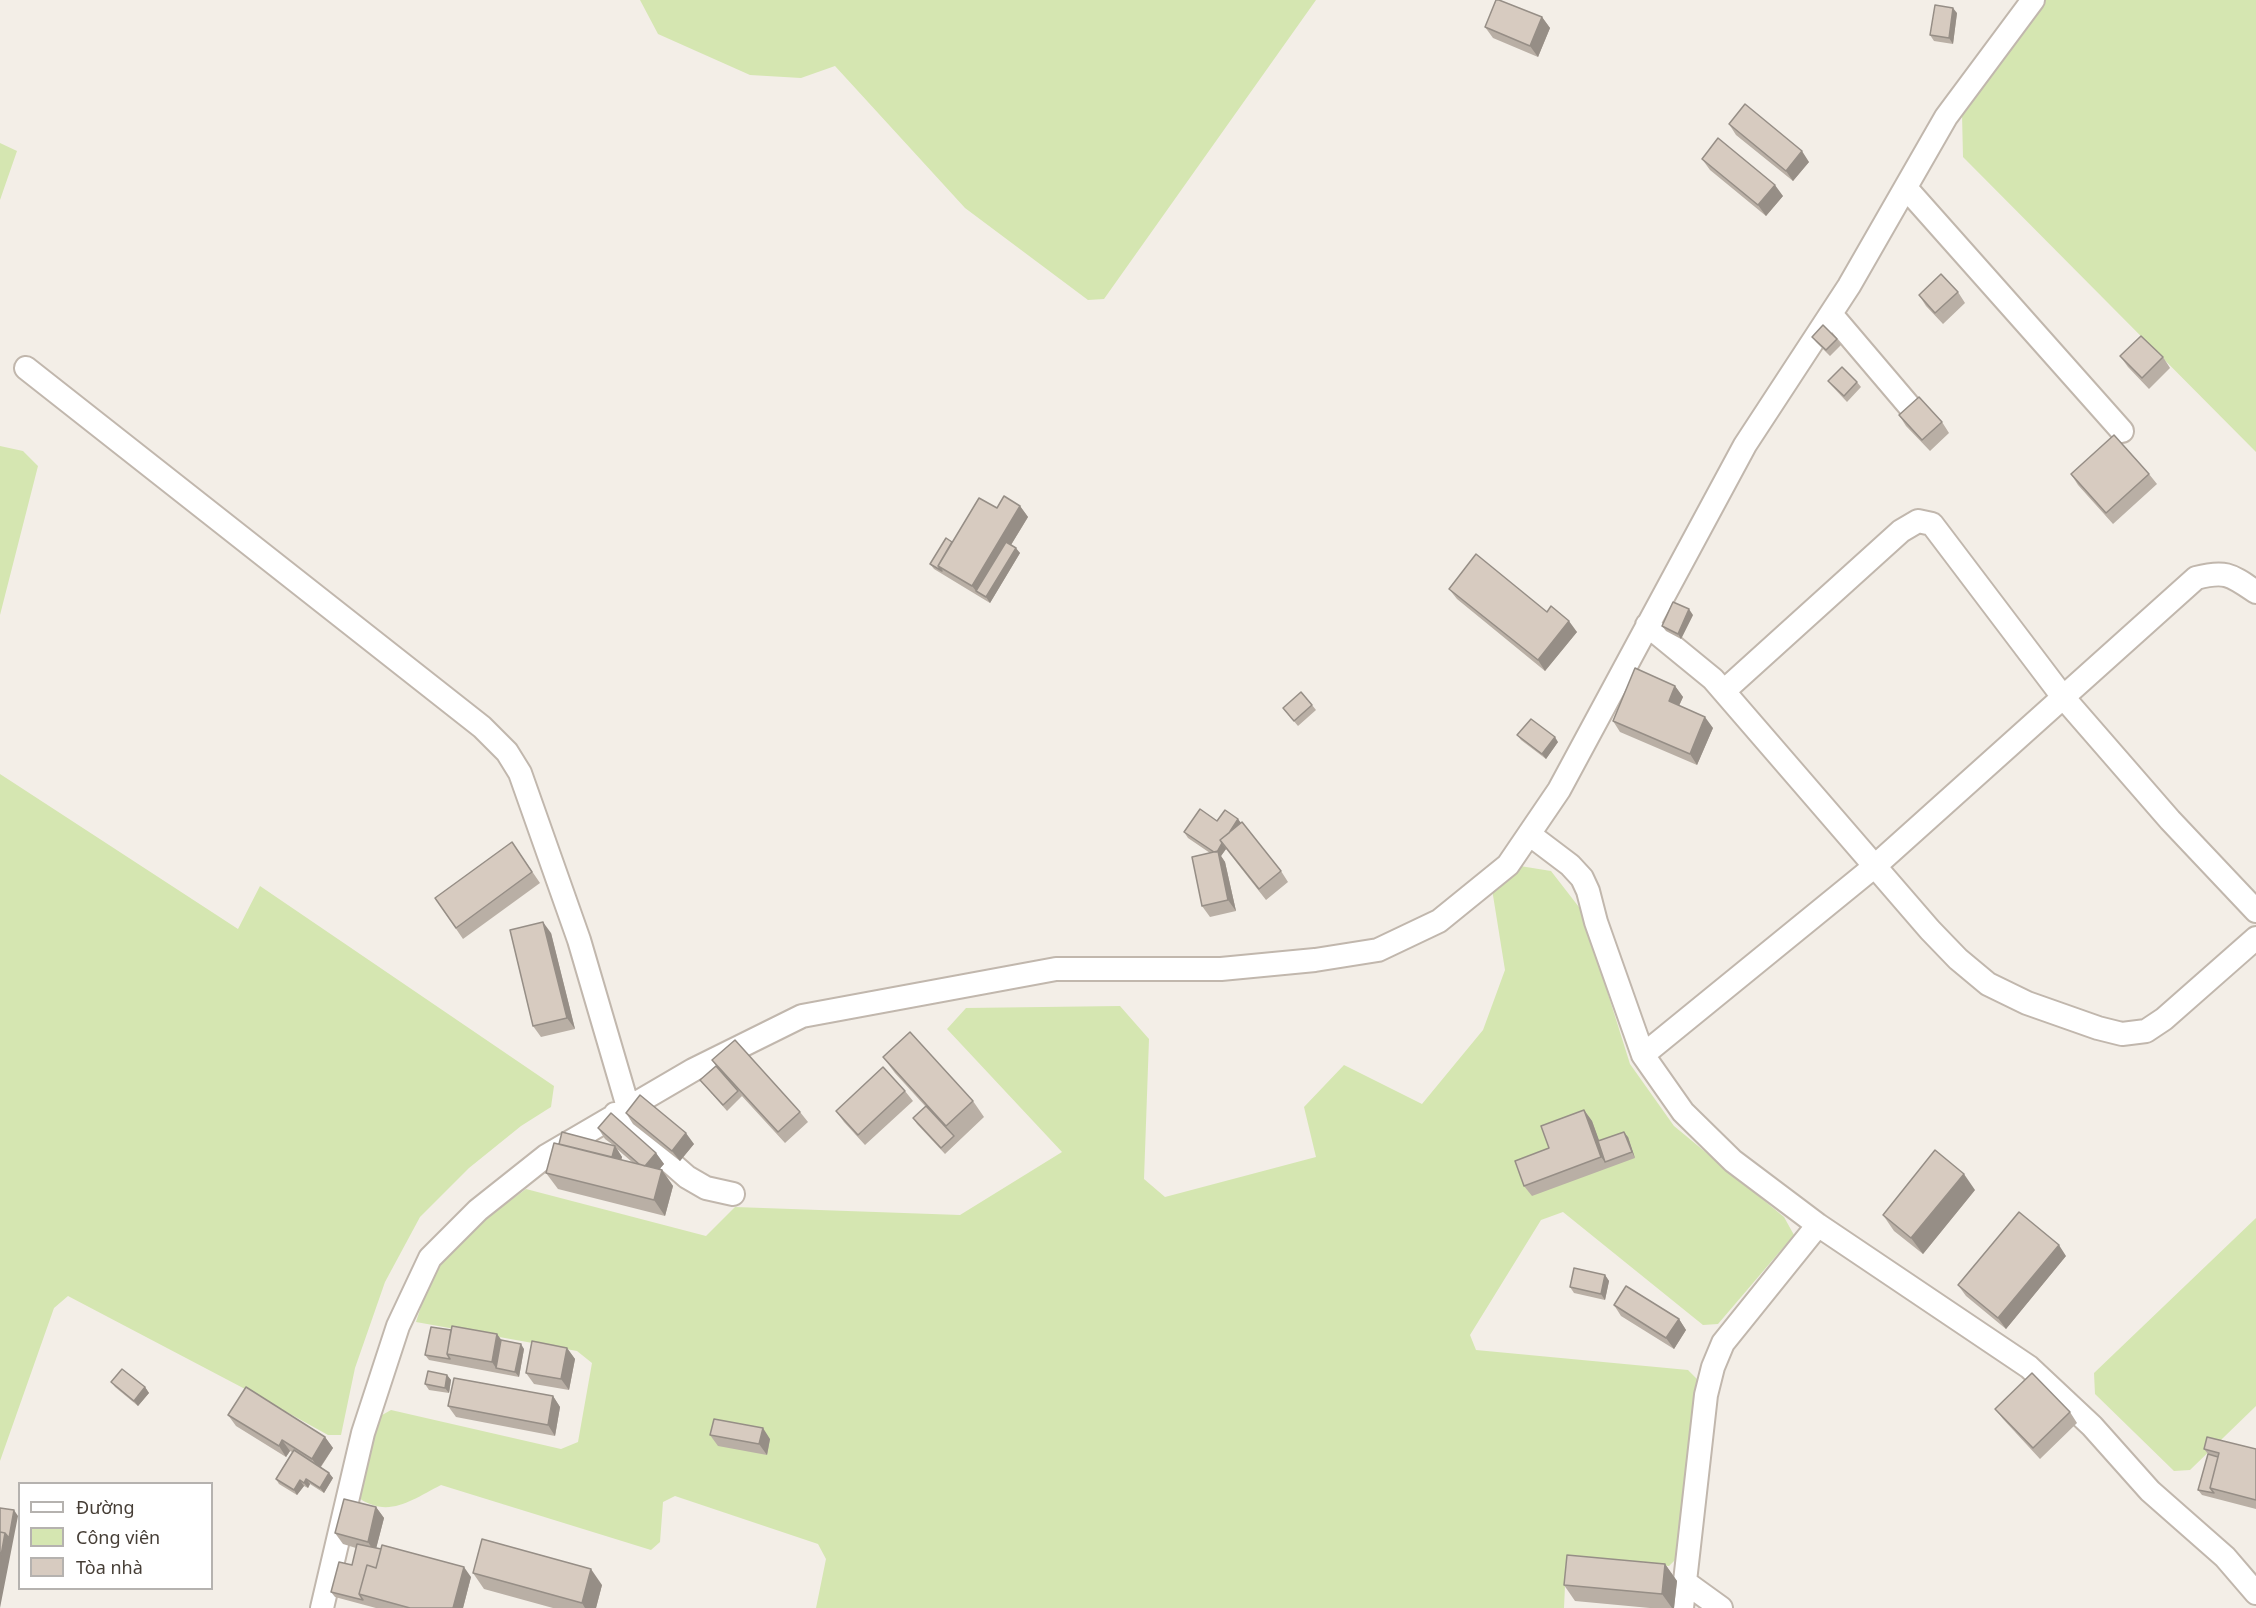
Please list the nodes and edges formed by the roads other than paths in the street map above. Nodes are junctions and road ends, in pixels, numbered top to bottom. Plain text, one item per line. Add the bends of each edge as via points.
1 (2032, 0) edge
2 (1906, 188) junction
3 (1831, 314) junction
4 (26, 368) dead end
5 (1916, 414) edge
6 (2122, 431) dead end
7 (2256, 592) edge
8 (1647, 625) junction
9 (1724, 691) junction
10 (2064, 697) junction
11 (1529, 834) junction
12 (1875, 866) junction
13 (2256, 911) edge
14 (2256, 938) edge
15 (1643, 1055) junction
16 (621, 1111) junction
17 (733, 1194) dead end
18 (1818, 1225) junction
19 (1685, 1582) junction
20 (2256, 1593) edge
21 (322, 1608) edge
22 (1682, 1608) edge
23 (1721, 1608) edge

1 - 2 street via 1947,117
2 - 3 street
2 - 6 street
3 - 5 street
3 - 8 street via 1745,445
4 - 16 street via 482,727 507,752 520,773 579,940
7 - 10 street via 2217,572 2196,578
8 - 9 street
8 - 11 street via 1559,790
9 - 10 street via 1902,531 1918,521 1932,524
9 - 12 street
10 - 12 street
10 - 13 street via 2170,820
11 - 15 street via 1582,878
11 - 16 street via 1508,865 1439,921 1378,950 1221,969 1056,969 802,1016
12 - 14 street via 1958,959 1988,984 2027,1003 2122,1034 2146,1031 2164,1019
12 - 15 street
15 - 18 street via 1683,1112 1733,1161
16 - 17 street via 687,1177 706,1188
16 - 21 street via 537,1163 477,1210 430,1258 398,1326 367,1422
18 - 19 street via 1723,1343 1713,1366 1706,1395
18 - 20 street via 2029,1367 2092,1426 2150,1491 2225,1557
19 - 22 street
19 - 23 street

